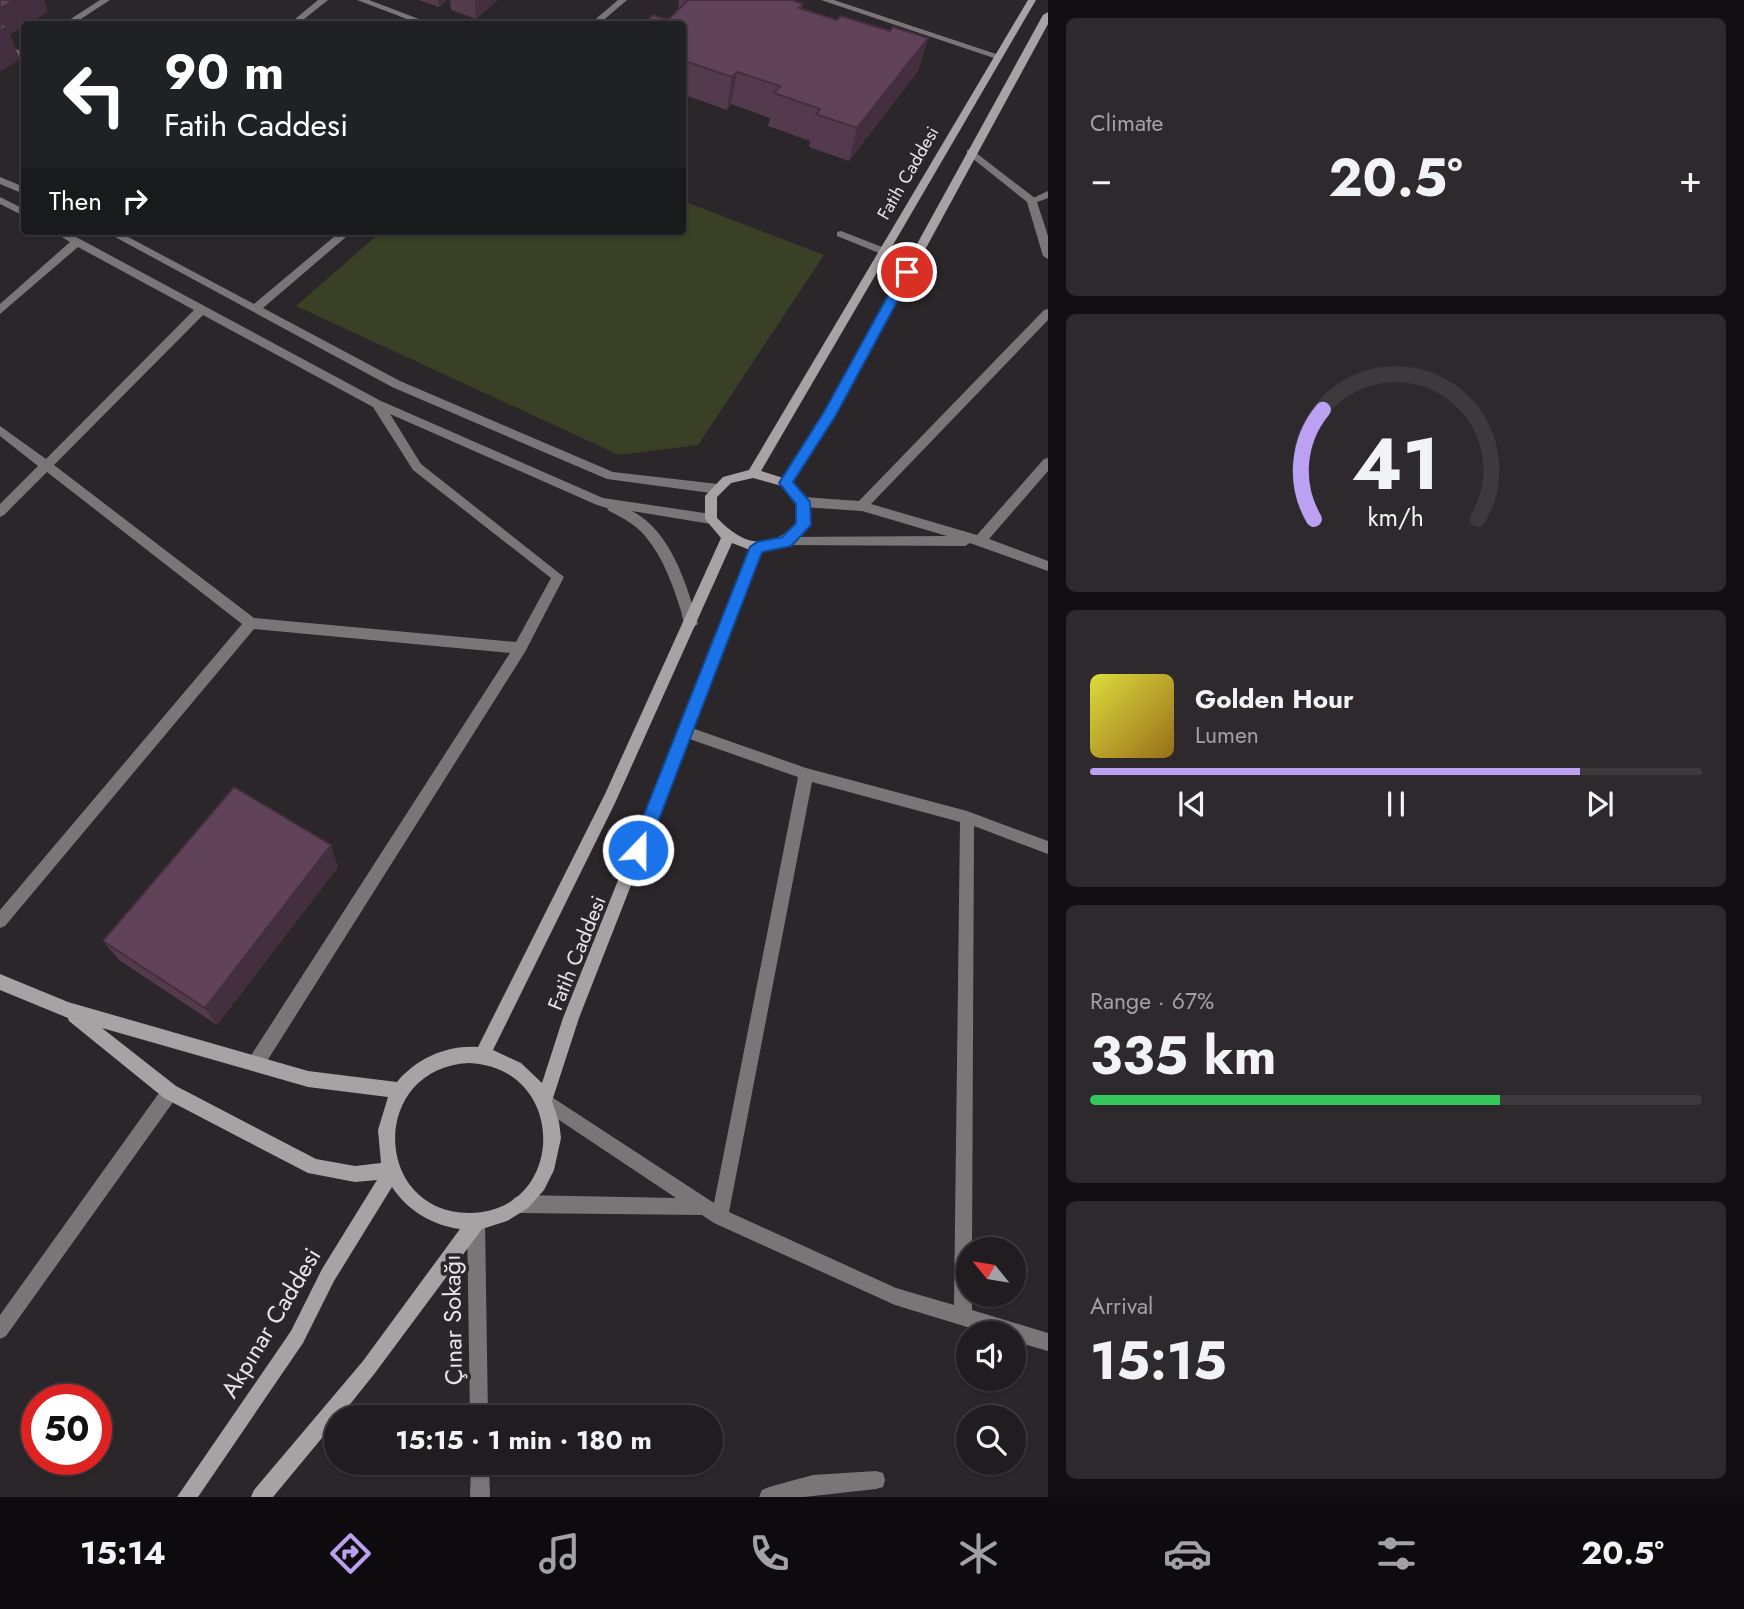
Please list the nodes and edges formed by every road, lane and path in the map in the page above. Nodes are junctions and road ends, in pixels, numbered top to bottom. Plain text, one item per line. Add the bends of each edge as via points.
1 (106, 0) edge
2 (324, 0) edge
3 (361, 0) edge
4 (623, 0) edge
5 (825, 0) edge
6 (1032, 0) edge
7 (1048, 15) edge
8 (73, 21) edge
9 (297, 21) edge
10 (419, 21) edge
11 (598, 21) edge
12 (0, 45) edge
13 (21, 55) edge
14 (997, 56) junction
15 (971, 152) junction
16 (0, 180) edge
17 (21, 190) edge
18 (1048, 194) edge
19 (0, 200) edge
20 (1032, 201) junction
21 (21, 211) edge
22 (841, 234) dead end
23 (64, 235) edge
24 (116, 235) edge
25 (343, 235) edge
26 (77, 242) junction
27 (883, 251) junction
28 (1048, 256) edge
29 (202, 309) junction
30 (256, 309) junction
31 (0, 310) edge
32 (1048, 313) edge
33 (377, 404) junction
34 (0, 430) edge
35 (1048, 462) edge
36 (44, 467) junction
37 (753, 474) junction
38 (786, 483) junction
39 (718, 489) junction
40 (601, 502) junction
41 (803, 502) junction
42 (862, 506) junction
43 (0, 512) edge
44 (711, 519) junction
45 (727, 537) junction
46 (980, 541) junction
47 (786, 542) junction
48 (757, 547) junction
49 (1047, 567) edge
50 (251, 623) junction
51 (691, 624) junction
52 (520, 648) junction
53 (686, 732) junction
54 (806, 774) junction
55 (967, 817) junction
56 (1048, 848) edge
57 (0, 921) edge
58 (0, 982) edge
59 (68, 1010) junction
60 (483, 1054) junction
61 (256, 1063) junction
62 (402, 1091) junction
63 (170, 1092) junction
64 (544, 1100) junction
65 (393, 1170) junction
66 (520, 1204) junction
67 (703, 1207) junction
68 (720, 1217) junction
69 (475, 1222) junction
70 (963, 1315) junction
71 (0, 1330) edge
72 (1048, 1342) edge
73 (479, 1405) edge
74 (480, 1475) edge
75 (876, 1480) dead end
76 (187, 1497) edge
77 (261, 1497) edge
78 (480, 1497) edge
79 (769, 1497) edge

1 - 8 street
2 - 9 street
3 - 10 street
4 - 11 street
5 - 14 street
6 - 14 main road, Fatih Caddesi
7 - 15 main road
12 - 13 street
14 - 27 main road, Fatih Caddesi
15 - 20 street
15 - 38 main road via 829,415
16 - 17 street
18 - 20 street
19 - 21 street
20 - 28 street
22 - 27 street
23 - 26 street
24 - 30 street
25 - 30 street
26 - 29 street
26 - 31 street
27 - 37 main road, Fatih Caddesi
29 - 33 street
29 - 36 street
30 - 39 street via 396,384 611,476
32 - 42 street
33 - 40 street
33 - 52 street via 417,467 558,577
34 - 36 street
35 - 46 street
36 - 43 street
36 - 50 street
37 - 38 main road
37 - 39 main road via 727,480
38 - 41 main road
39 - 44 main road via 711,496
40 - 44 street
40 - 51 street via 641,523 681,587
41 - 42 street
41 - 47 main road via 803,525
42 - 46 street
44 - 45 main road
45 - 48 main road
45 - 51 main road, Fatih Caddesi
46 - 47 street
46 - 49 street
47 - 48 main road
48 - 53 main road, Fatih Caddesi
50 - 52 street
50 - 57 street
51 - 60 main road, Fatih Caddesi
52 - 61 street
53 - 54 street
53 - 64 main road, Fatih Caddesi via 571,1017
54 - 55 street
54 - 68 street
55 - 56 street
55 - 70 street
58 - 59 main road
59 - 61 main road
59 - 63 main road
60 - 62 main road via 458,1054 434,1062 412,1077
60 - 64 main road via 509,1062 530,1078
61 - 62 main road via 308,1079
62 - 65 main road via 388,1125 387,1153
63 - 65 main road via 314,1167 355,1174
63 - 71 street
64 - 66 main road via 551,1126 549,1154 539,1182
64 - 67 street
65 - 69 main road via 414,1202 438,1218
65 - 76 main road, Akpınar Caddesi via 328,1275 297,1337
66 - 67 street
66 - 69 main road
67 - 68 street
68 - 70 street via 895,1296
69 - 73 street, Çınar Sokağı
69 - 77 main road via 369,1367
70 - 72 street
74 - 78 street
75 - 79 street via 813,1485

